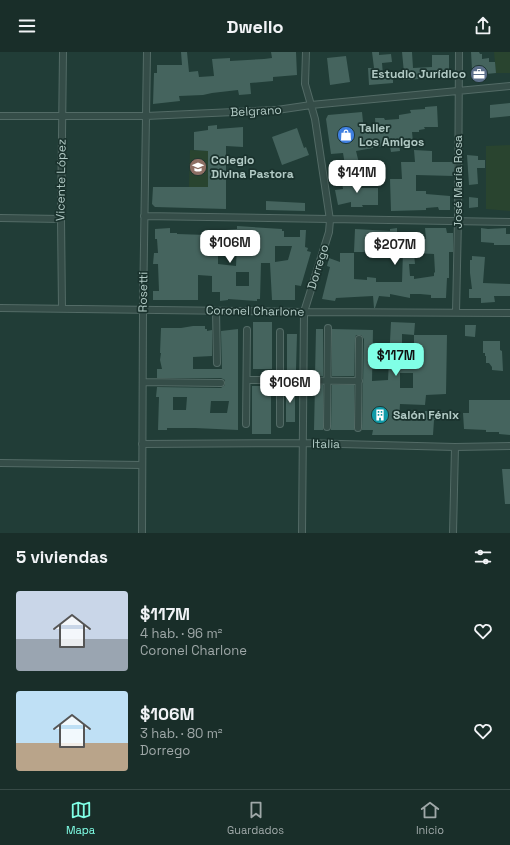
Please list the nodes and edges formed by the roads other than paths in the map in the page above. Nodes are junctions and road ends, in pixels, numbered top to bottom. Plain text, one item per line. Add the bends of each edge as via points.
1 (63, 52) edge
2 (147, 52) edge
3 (306, 52) edge
4 (459, 52) edge
5 (510, 86) edge
6 (458, 92) junction
7 (311, 106) junction
8 (0, 116) edge
9 (146, 116) junction
10 (62, 117) junction
11 (144, 216) junction
12 (0, 218) edge
13 (61, 219) junction
14 (330, 220) junction
15 (458, 220) junction
16 (510, 222) edge
17 (0, 308) edge
18 (62, 308) junction
19 (143, 310) junction
20 (216, 311) junction
21 (304, 312) junction
22 (456, 312) junction
23 (510, 313) edge
24 (328, 328) dead end
25 (247, 330) dead end
26 (280, 332) dead end
27 (359, 339) dead end
28 (217, 363) dead end
29 (247, 380) junction
30 (280, 380) junction
31 (304, 380) junction
32 (328, 380) junction
33 (359, 381) junction
34 (143, 382) junction
35 (221, 383) dead end
36 (246, 424) dead end
37 (280, 424) dead end
38 (327, 427) dead end
39 (358, 428) dead end
40 (303, 443) junction
41 (142, 444) junction
42 (510, 446) edge
43 (455, 447) junction
44 (0, 463) edge
45 (142, 465) junction
46 (142, 533) edge
47 (302, 533) edge
48 (453, 533) edge

1 - 10 street, Vicente López
2 - 9 street, Rosetti
3 - 7 street, Dorrego via 305,84
4 - 6 street, José María Rosa
5 - 6 street, Belgrano
6 - 7 street, Belgrano
6 - 15 street, José María Rosa
7 - 9 street, Belgrano
7 - 14 street, Dorrego
8 - 10 street, Belgrano
9 - 10 street, Belgrano
9 - 11 street, Rosetti
10 - 13 street, Vicente López
11 - 14 street
11 - 19 street, Rosetti
12 - 13 street
13 - 18 street, Vicente López
14 - 15 street
14 - 21 street, Dorrego via 329,232
15 - 16 street
15 - 22 street, José María Rosa
17 - 18 street, Coronel Charlone
18 - 19 street, Coronel Charlone
19 - 20 street, Coronel Charlone
19 - 34 street, Rosetti
20 - 21 street, Coronel Charlone
20 - 28 street
21 - 22 street, Coronel Charlone
21 - 31 street, Dorrego
22 - 23 street, Coronel Charlone
24 - 32 street
25 - 29 street
26 - 30 street
27 - 33 street
29 - 30 street
29 - 36 street
30 - 31 street
30 - 37 street
31 - 32 street
31 - 40 street, Dorrego
32 - 33 street
32 - 38 street
33 - 39 street
34 - 35 street
34 - 41 street, Rosetti
40 - 41 street, Italia
40 - 43 street, Italia
40 - 47 street, Dorrego
41 - 45 street, Rosetti
42 - 43 street, Italia
43 - 48 street
44 - 45 street
45 - 46 street, Rosetti

